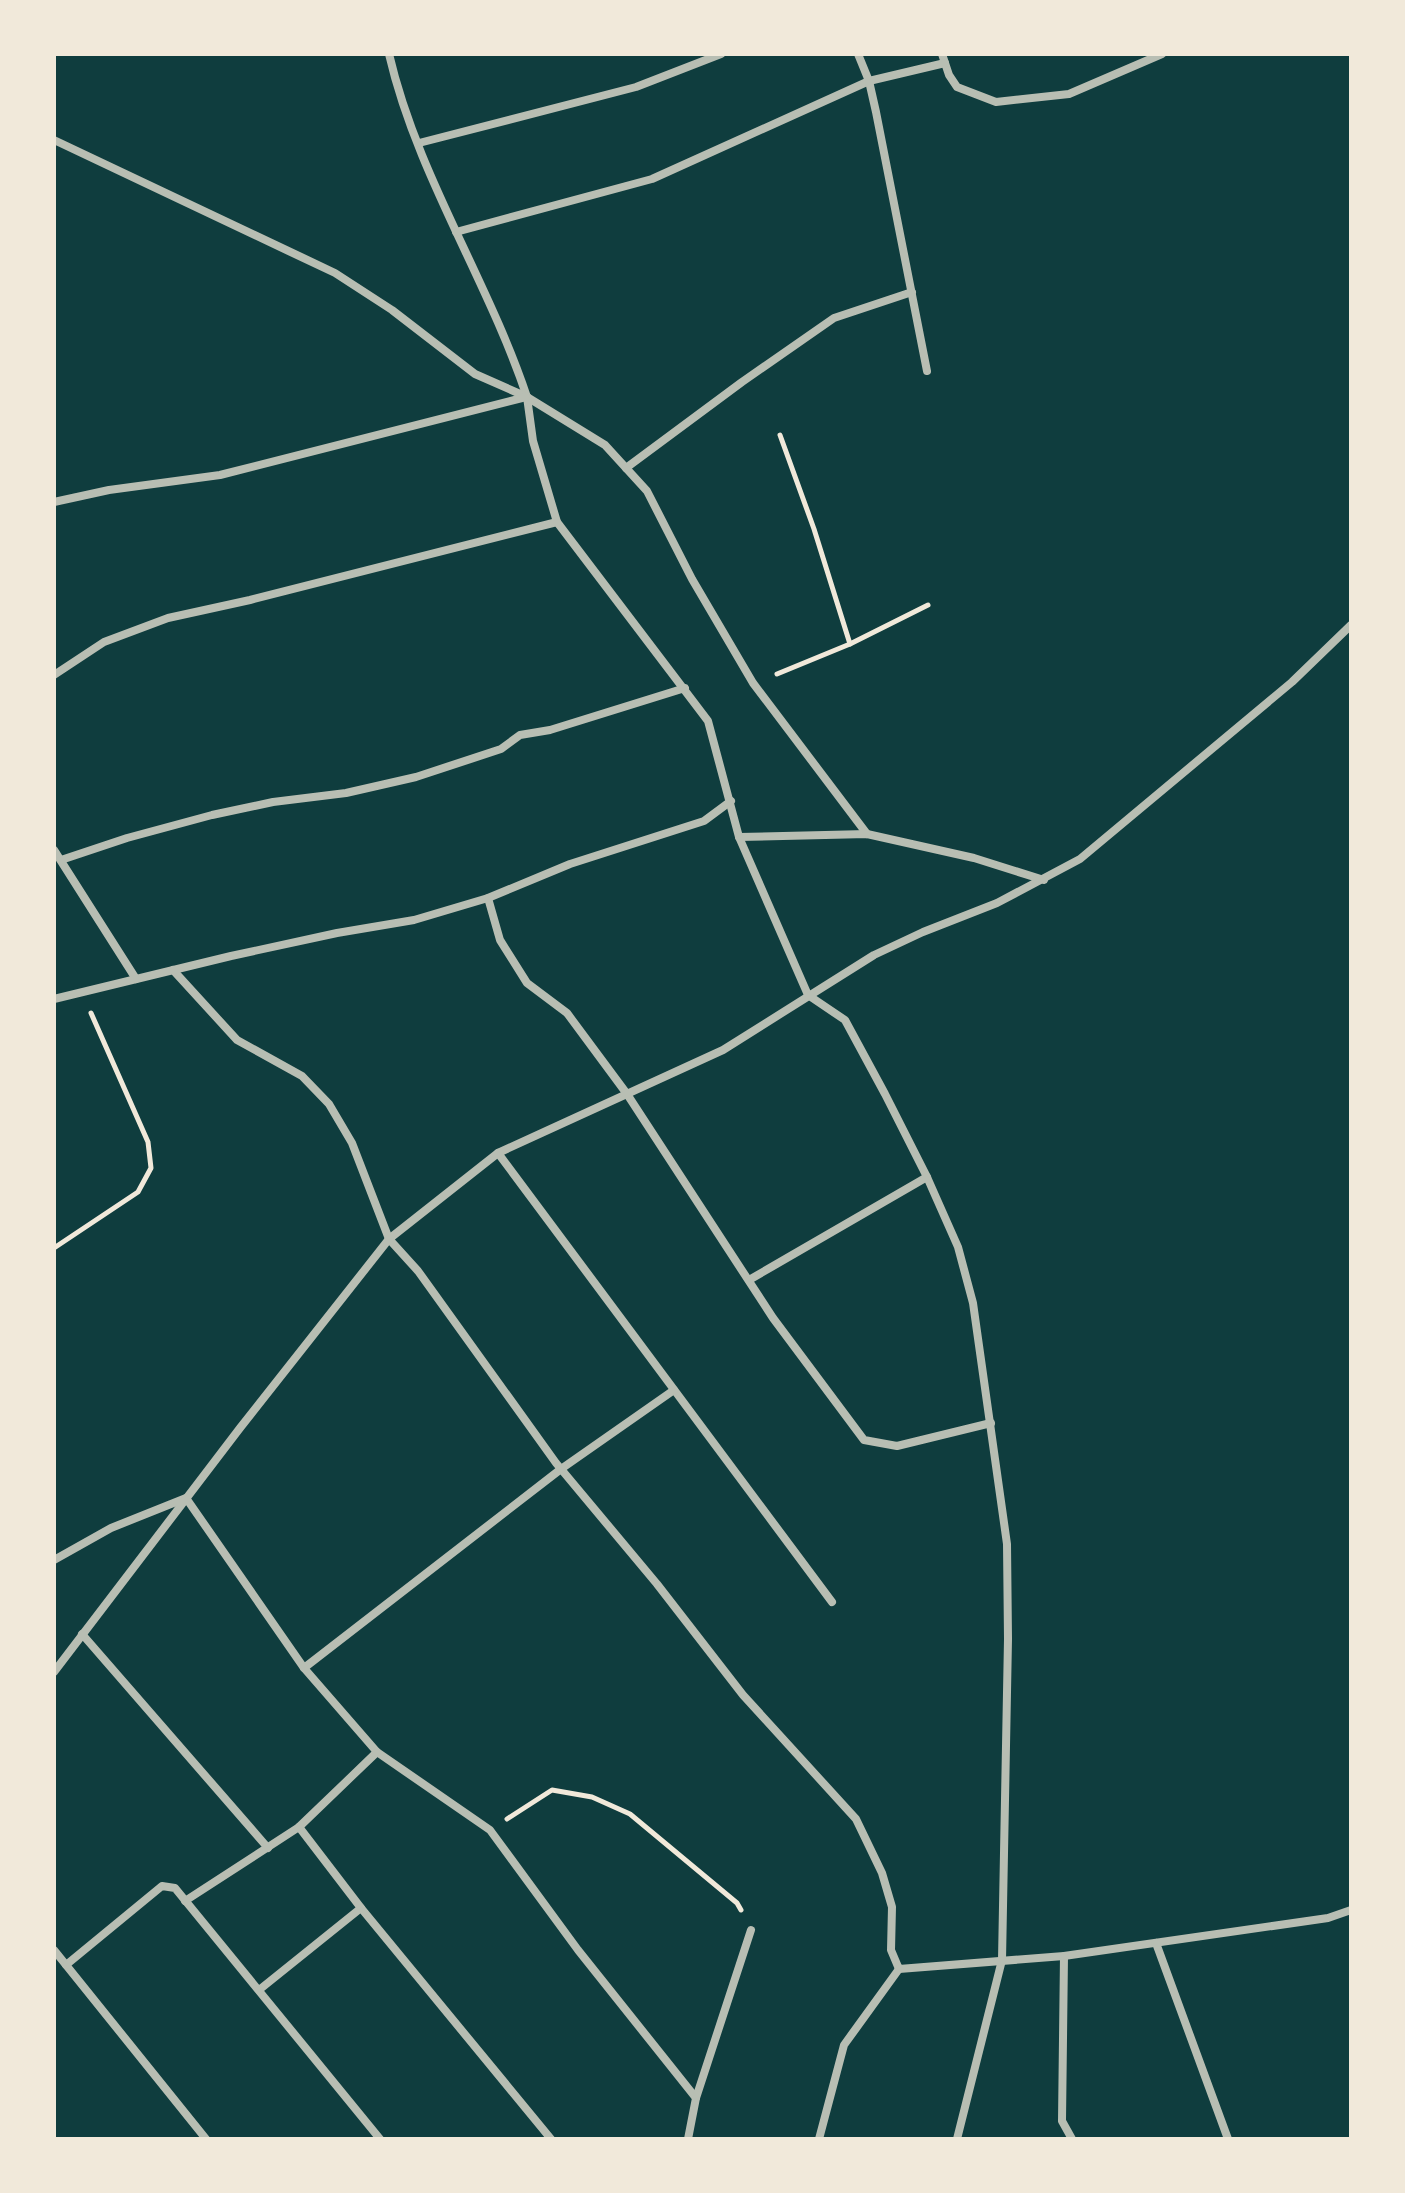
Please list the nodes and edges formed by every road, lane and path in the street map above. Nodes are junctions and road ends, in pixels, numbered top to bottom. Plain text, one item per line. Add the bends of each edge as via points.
1 (389, 54) edge
2 (721, 54) edge
3 (858, 54) edge
4 (1162, 54) edge
5 (943, 59) edge
6 (869, 81) junction
7 (54, 140) edge
8 (419, 143) junction
9 (456, 232) junction
10 (912, 292) junction
11 (927, 371) dead end
12 (527, 397) junction
13 (780, 435) dead end
14 (626, 468) junction
15 (54, 502) edge
16 (557, 522) junction
17 (928, 605) dead end
18 (1351, 625) edge
19 (850, 644) junction
20 (54, 675) edge
21 (753, 683) junction
22 (685, 688) junction
23 (731, 801) junction
24 (867, 834) junction
25 (739, 837) junction
26 (54, 850) edge
27 (61, 860) junction
28 (1044, 880) junction
29 (488, 898) junction
30 (173, 970) junction
31 (136, 979) junction
32 (82, 992) junction
33 (808, 995) junction
34 (54, 999) edge
35 (627, 1094) junction
36 (498, 1153) junction
37 (927, 1177) junction
38 (389, 1239) junction
39 (54, 1248) edge
40 (749, 1280) junction
41 (674, 1390) junction
42 (991, 1423) junction
43 (561, 1469) junction
44 (186, 1498) junction
45 (55, 1558) edge
46 (832, 1602) dead end
47 (82, 1634) junction
48 (55, 1668) edge
49 (304, 1668) junction
50 (377, 1752) junction
51 (299, 1827) junction
52 (490, 1830) junction
53 (268, 1848) junction
54 (185, 1901) junction
55 (361, 1908) junction
56 (1351, 1910) edge
57 (751, 1930) joint
58 (1156, 1943) junction
59 (54, 1950) edge
60 (1064, 1956) junction
61 (1002, 1960) junction
62 (66, 1965) junction
63 (899, 1969) junction
64 (259, 1990) junction
65 (696, 2098) junction
66 (206, 2139) edge
67 (380, 2139) edge
68 (551, 2139) edge
69 (688, 2139) edge
70 (819, 2139) edge
71 (957, 2139) edge
72 (1072, 2139) edge
73 (1228, 2139) edge

1 - 8 street
2 - 8 street via 636,87
3 - 6 street
4 - 5 street via 1069,94 996,102 957,87
5 - 6 street
6 - 9 street via 652,179
6 - 10 street
7 - 12 street via 335,273 475,374
8 - 9 street
9 - 12 street via 510,347
10 - 11 street
10 - 14 street via 834,318
12 - 14 street via 605,445
12 - 15 street via 220,475
12 - 16 street via 533,441
13 - 19 path
14 - 21 street via 647,491
16 - 20 street via 168,618 104,642
16 - 22 street
17 - 19 path
18 - 28 street via 1292,682 1115,830
19 - 21 path
21 - 24 street
22 - 23 street via 708,721
22 - 27 street via 520,735 501,749 416,777 212,815
23 - 25 street
23 - 29 street via 704,821 570,864
24 - 25 street
24 - 28 street
25 - 33 street
26 - 27 street
27 - 31 street
28 - 33 street via 874,955
29 - 30 street via 414,920
29 - 35 street via 500,940 527,983 567,1013
30 - 31 street
30 - 38 street via 237,1040 302,1076 329,1104 352,1143
31 - 32 street
32 - 34 street
32 - 39 path via 148,1142 151,1168 138,1192
33 - 35 street via 723,1050
33 - 37 street via 845,1020
35 - 36 street
35 - 40 street
36 - 38 street
36 - 41 street
37 - 40 street
37 - 42 street via 958,1247 973,1303
38 - 43 street via 418,1271
38 - 44 street
40 - 42 street via 864,1440 897,1446
41 - 43 street
41 - 46 street
42 - 61 street via 1007,1544
43 - 49 street
43 - 63 street via 743,1695 856,1819 892,1907 891,1950
44 - 45 street
44 - 47 street
44 - 49 street
47 - 48 street
47 - 53 street
49 - 50 street
50 - 51 street
50 - 52 street
51 - 53 street
51 - 55 street
52 - 57 path via 552,1790 592,1797 630,1814 737,1903
52 - 65 street
53 - 54 street
54 - 62 street via 175,1888 162,1886
54 - 64 street
55 - 64 street
55 - 68 street
56 - 58 street via 1328,1918
57 - 65 street
58 - 60 street
58 - 73 street
59 - 62 street
60 - 61 street
60 - 72 street via 1062,2121
61 - 63 street
61 - 71 street
62 - 66 street
63 - 70 street via 844,2045
64 - 67 street
65 - 69 street

